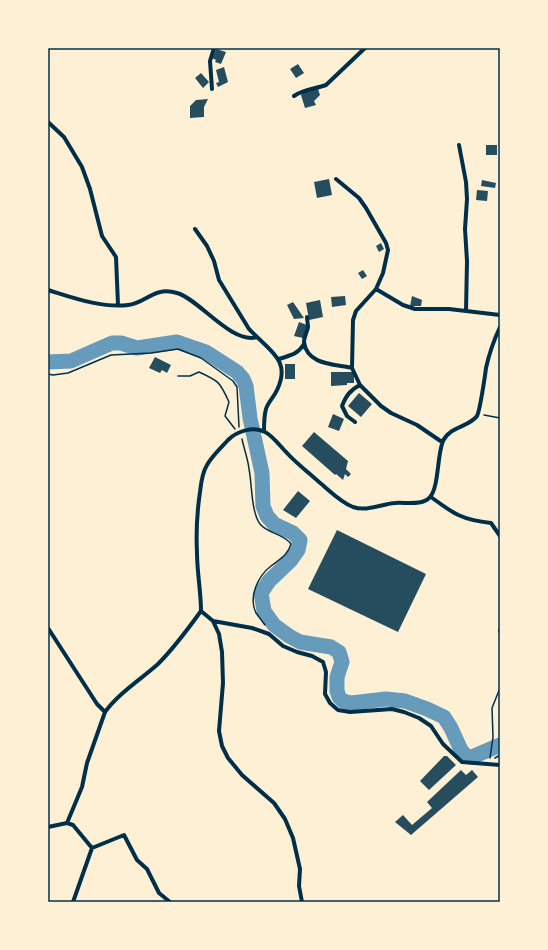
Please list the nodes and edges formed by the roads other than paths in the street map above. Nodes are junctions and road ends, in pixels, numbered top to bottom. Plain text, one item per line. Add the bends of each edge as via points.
1 (214, 48) edge
2 (365, 48) edge
3 (212, 89) dead end
4 (294, 96) dead end
5 (48, 122) edge
6 (459, 145) dead end
7 (336, 180) dead end
8 (196, 229) dead end
9 (376, 289) junction
10 (48, 290) edge
11 (118, 305) junction
12 (466, 310) junction
13 (500, 315) edge
14 (307, 318) dead end
15 (500, 327) edge
16 (257, 337) junction
17 (304, 344) junction
18 (279, 359) junction
19 (352, 368) junction
20 (360, 385) junction
21 (356, 422) dead end
22 (261, 431) junction
23 (442, 442) junction
24 (431, 497) junction
25 (500, 536) edge
26 (201, 611) junction
27 (213, 621) junction
28 (48, 628) edge
29 (105, 712) junction
30 (500, 765) edge
31 (67, 823) junction
32 (48, 827) edge
33 (92, 848) junction
34 (73, 902) edge
35 (170, 902) edge
36 (302, 902) edge

1 - 3 street via 210,61
2 - 4 street via 326,85
5 - 11 street via 64,136 82,167 102,236 116,257
6 - 12 street via 467,199
7 - 9 street via 359,198 386,243 387,255
8 - 16 street via 214,261 218,280
9 - 12 street via 415,309
9 - 19 street via 356,310
10 - 11 street via 100,305
11 - 16 street via 137,303 148,296 171,291 183,294 230,331 252,338
12 - 13 street
14 - 17 street
15 - 23 street via 487,365 478,412 473,419 450,433
16 - 18 street
17 - 18 street via 300,351
17 - 19 street via 311,357 317,361
18 - 22 street via 281,381 265,411
19 - 20 street
20 - 21 street via 347,394 342,406 347,416
20 - 23 street via 391,413 417,425
22 - 24 street via 269,435 330,492 352,507 366,509 422,502
22 - 26 street via 237,432 206,466 198,502 196,552
23 - 24 street
24 - 25 street via 456,515 491,523
26 - 27 street
26 - 29 street via 170,652
27 - 30 street via 269,634 283,646 323,662 326,672 325,694 338,710 404,712 431,726 443,744 462,762
27 - 36 street via 219,634 222,652 223,683 219,731 222,746 242,775 274,803 285,819 293,838 300,869 299,886
28 - 29 street via 97,704
29 - 31 street via 87,763 82,787
31 - 32 street
31 - 33 street via 73,825
33 - 34 street
33 - 35 street via 124,835 159,893

